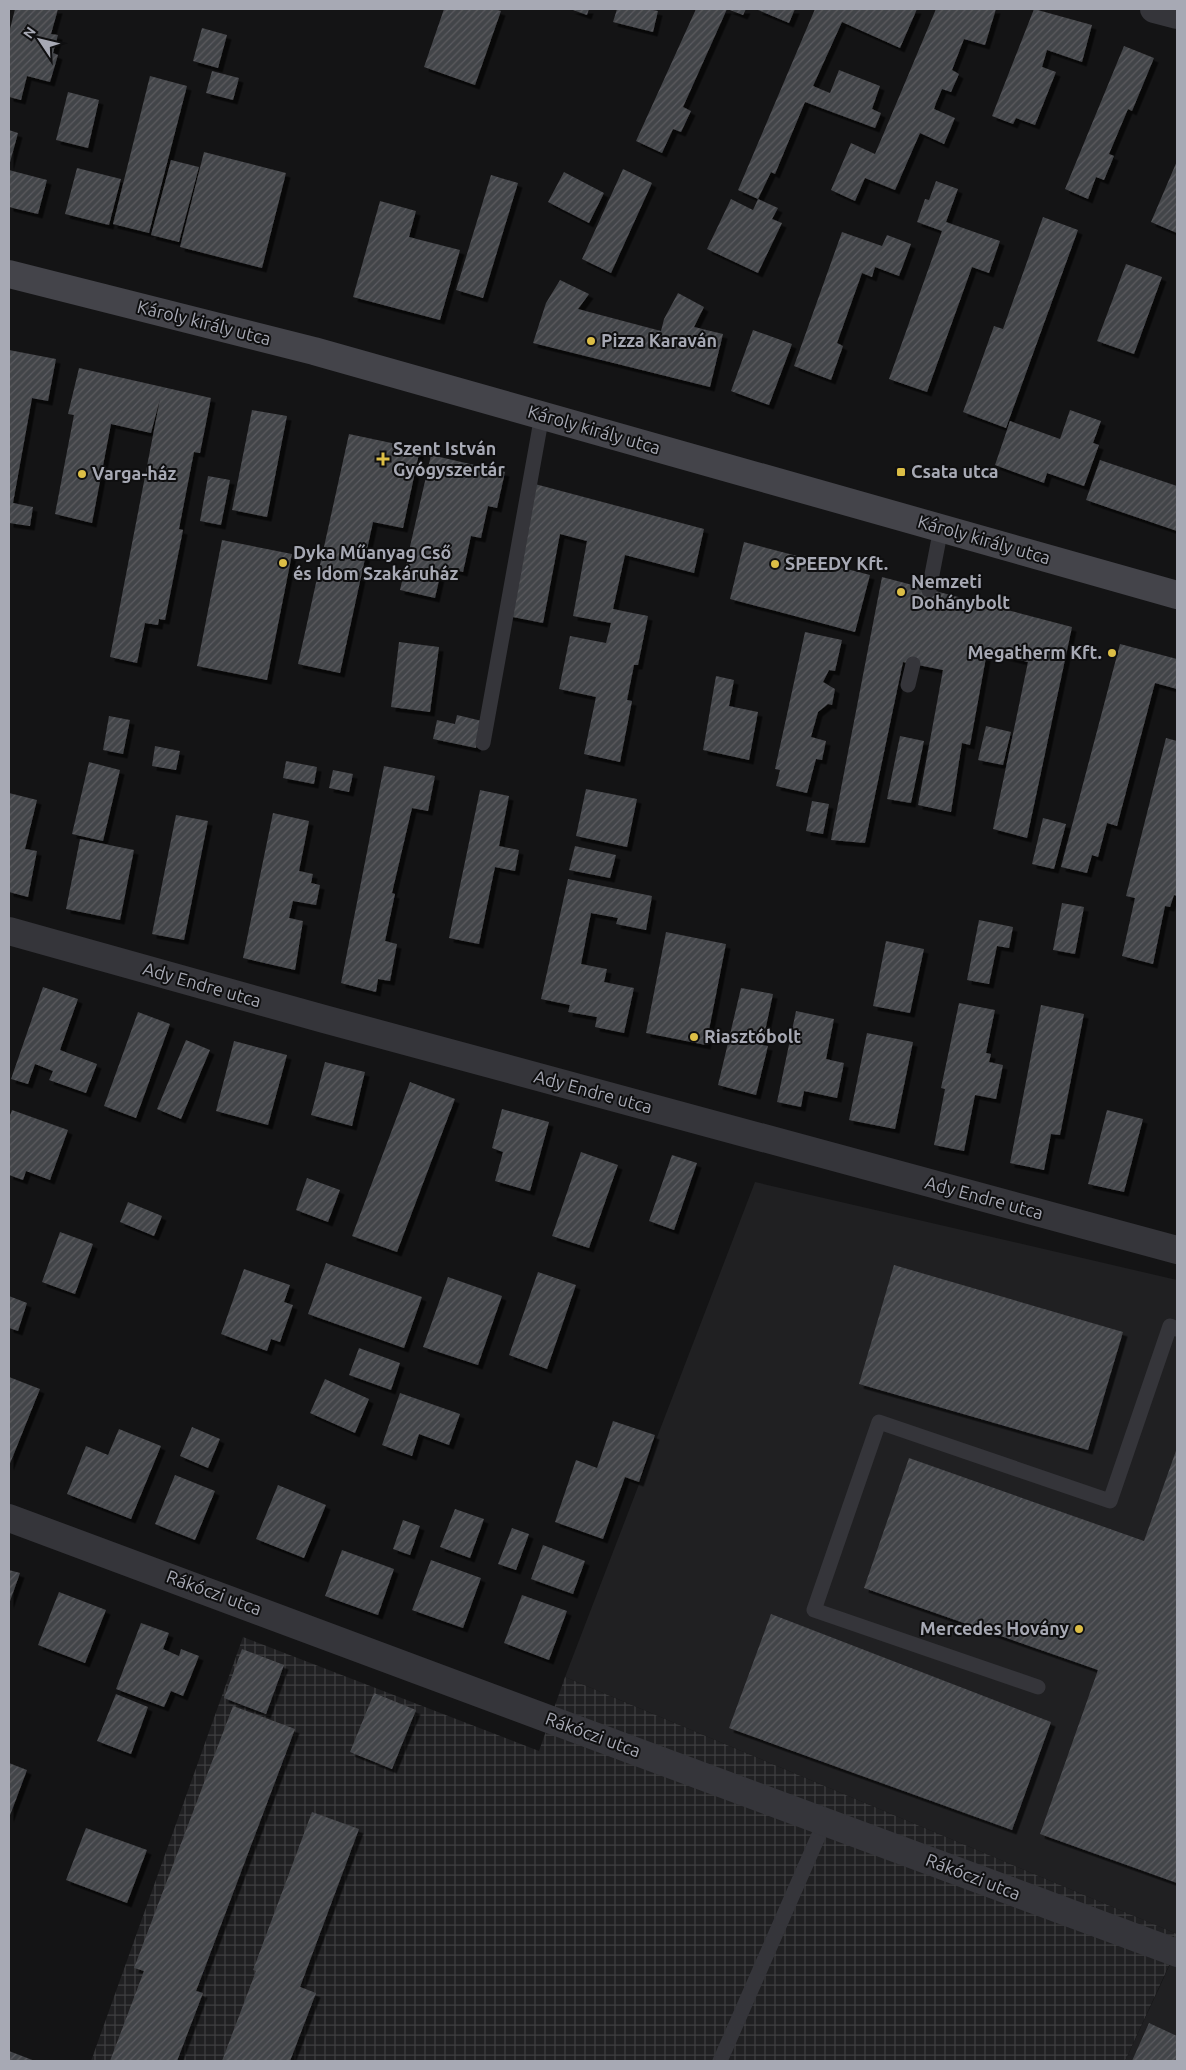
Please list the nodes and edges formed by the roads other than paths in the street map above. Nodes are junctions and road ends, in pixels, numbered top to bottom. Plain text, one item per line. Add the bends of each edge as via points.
1 (1154, 9) edge
2 (1177, 15) edge
3 (9, 274) edge
4 (542, 415) junction
5 (942, 528) junction
6 (929, 590) dead end
7 (1177, 595) edge
8 (913, 664) dead end
9 (908, 685) dead end
10 (483, 743) dead end
11 (9, 931) edge
12 (1177, 1250) edge
13 (1177, 1329) edge
14 (9, 1518) edge
15 (1038, 1687) dead end
16 (825, 1821) junction
17 (1177, 1953) edge
18 (720, 2061) edge

1 - 2 street
3 - 4 street, Károly király utca via 314,351
4 - 5 street, Károly király utca
4 - 10 lane
5 - 6 lane
5 - 7 street, Károly király utca
8 - 9 lane
11 - 12 street, Ady Endre utca
13 - 15 lane via 1170,1326 1110,1501 879,1422 814,1610
14 - 16 street, Rákóczi utca
16 - 17 street, Rákóczi utca
16 - 18 lane

